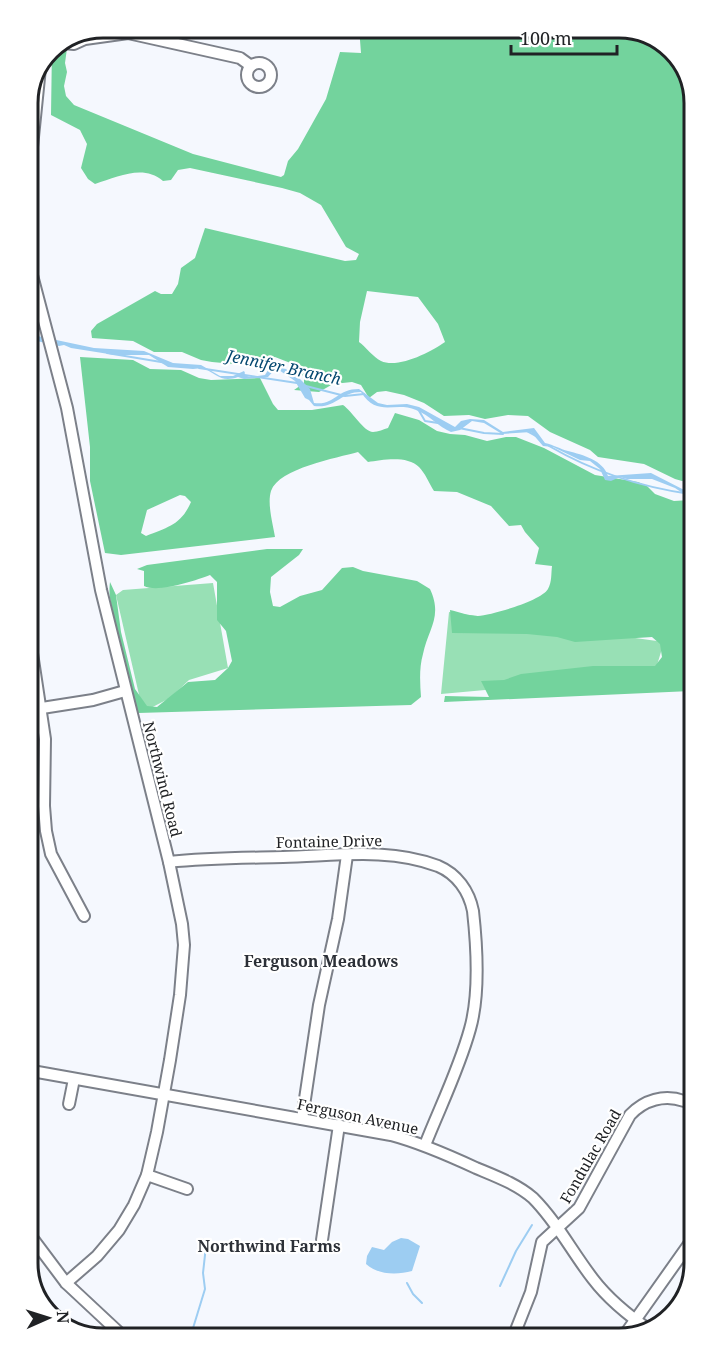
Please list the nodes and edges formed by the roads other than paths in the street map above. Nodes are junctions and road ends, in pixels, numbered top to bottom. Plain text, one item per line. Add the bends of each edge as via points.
1 (146, 37) edge
2 (251, 66) dead end
3 (38, 312) edge
4 (37, 682) edge
5 (125, 691) junction
6 (42, 708) junction
7 (348, 855) junction
8 (169, 862) junction
9 (84, 916) dead end
10 (37, 1072) edge
11 (74, 1079) junction
12 (164, 1095) junction
13 (684, 1101) dead end
14 (69, 1104) dead end
15 (302, 1119) junction
16 (339, 1125) junction
17 (425, 1145) junction
18 (147, 1175) junction
19 (188, 1189) dead end
20 (558, 1228) junction
21 (322, 1240) dead end
22 (37, 1244) edge
23 (684, 1255) edge
24 (66, 1283) junction
25 (635, 1320) junction
26 (642, 1325) edge
27 (631, 1327) edge
28 (114, 1328) edge
29 (517, 1328) edge

1 - 2 street via 240,58
3 - 5 street, Northwind Road via 47,333 71,428 96,566
4 - 6 street
5 - 6 street
5 - 8 street, Northwind Road
6 - 9 street via 46,831 51,854
7 - 8 street, Fontaine Drive
7 - 15 street
7 - 17 street, Fontaine Drive via 396,856 439,866 460,881 471,898 475,927 474,1009 470,1030
8 - 12 street, Northwind Road via 184,954
10 - 11 street, Ferguson Avenue
11 - 12 street, Ferguson Avenue
11 - 14 street
12 - 15 street, Ferguson Avenue
12 - 18 street, Northwind Road
13 - 20 street, Fondulac Road via 652,1100 635,1110 579,1208
15 - 16 street, Ferguson Avenue
16 - 17 street, Ferguson Avenue
16 - 21 street
17 - 20 street, Ferguson Avenue via 515,1185
18 - 19 street
18 - 24 street, Northwind Road via 119,1230
20 - 25 street, Ferguson Avenue via 593,1280
20 - 29 street, Fondulac Road via 540,1247 531,1292
22 - 24 street
23 - 25 street
24 - 28 street
25 - 26 street, Ferguson Avenue
25 - 27 street

